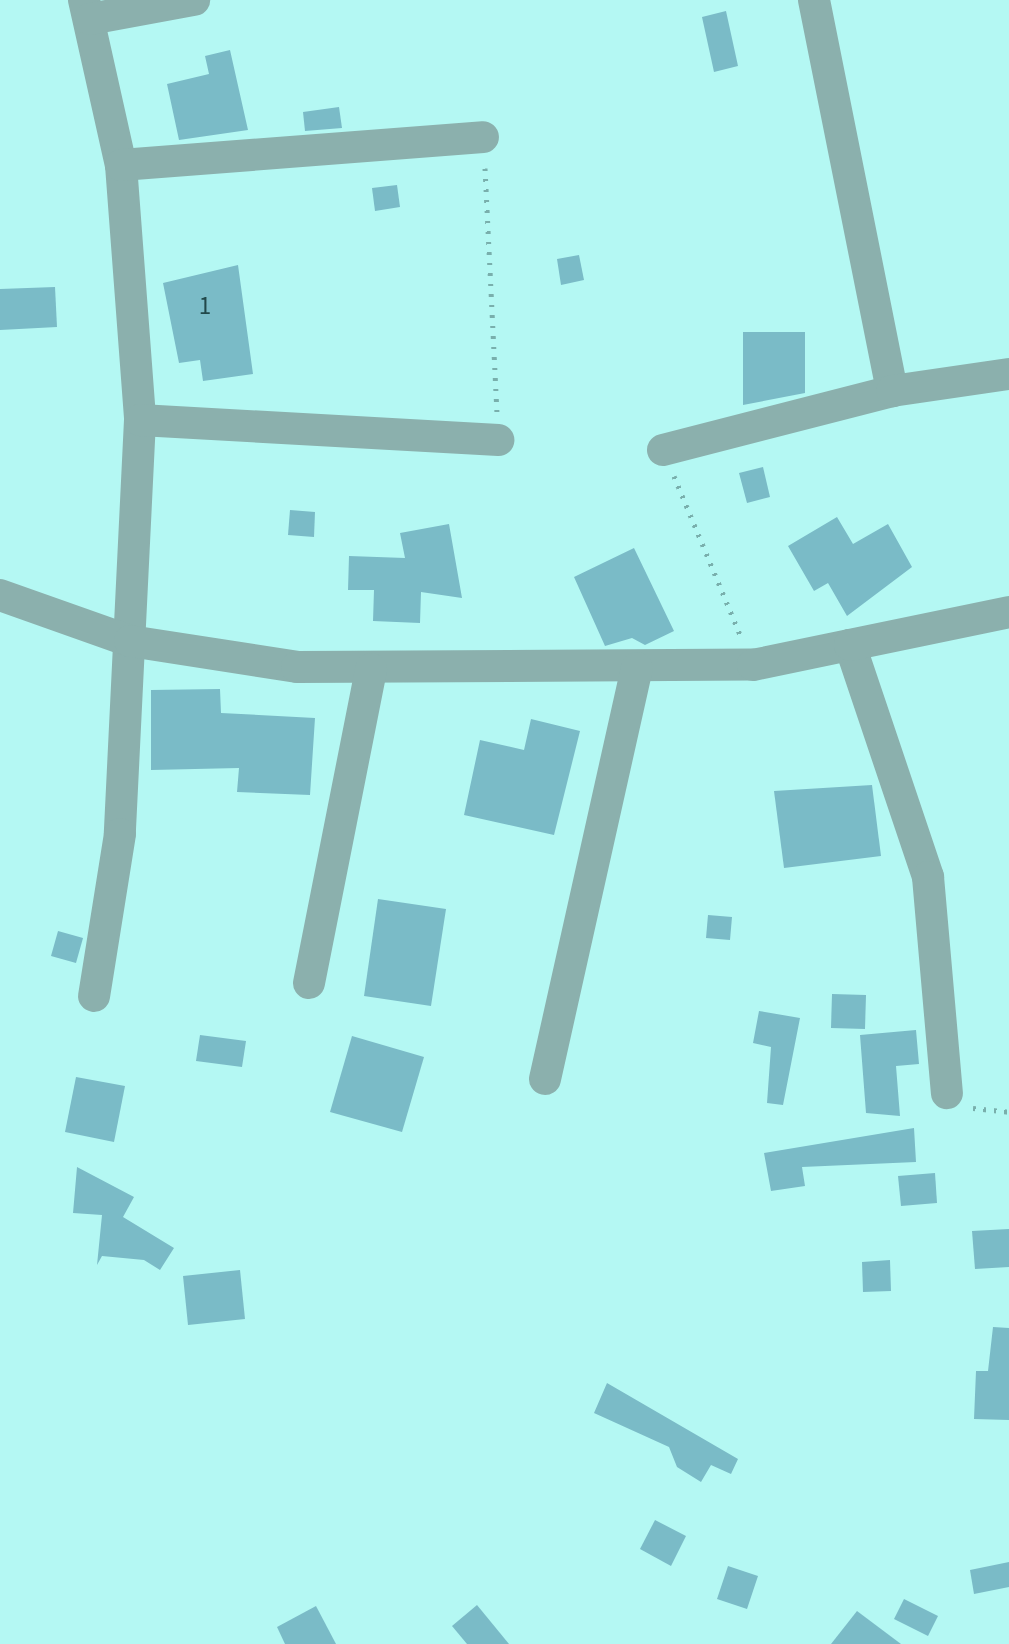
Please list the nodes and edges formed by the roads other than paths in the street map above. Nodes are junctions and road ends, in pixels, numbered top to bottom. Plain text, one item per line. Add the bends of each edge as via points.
1 (194, 0) edge
2 (814, 0) edge
3 (87, 9) edge
4 (483, 137) road end
5 (121, 165) junction
6 (1009, 374) edge
7 (892, 391) junction
8 (140, 420) junction
9 (498, 440) road end
10 (663, 450) road end
11 (0, 595) edge
12 (1009, 612) edge
13 (130, 641) junction
14 (850, 646) junction
15 (638, 668) junction
16 (371, 669) junction
17 (309, 983) dead end
18 (94, 996) dead end
19 (546, 1079) dead end
20 (947, 1093) dead end

1 - 3 street
2 - 7 street
3 - 5 street
4 - 5 street
5 - 8 street
6 - 7 street
7 - 10 street
8 - 9 street
8 - 13 street
11 - 13 street
12 - 14 street
13 - 16 street
13 - 18 street via 120,834
14 - 15 street via 753,666
14 - 20 street via 928,878
15 - 16 street
15 - 19 street
16 - 17 street

